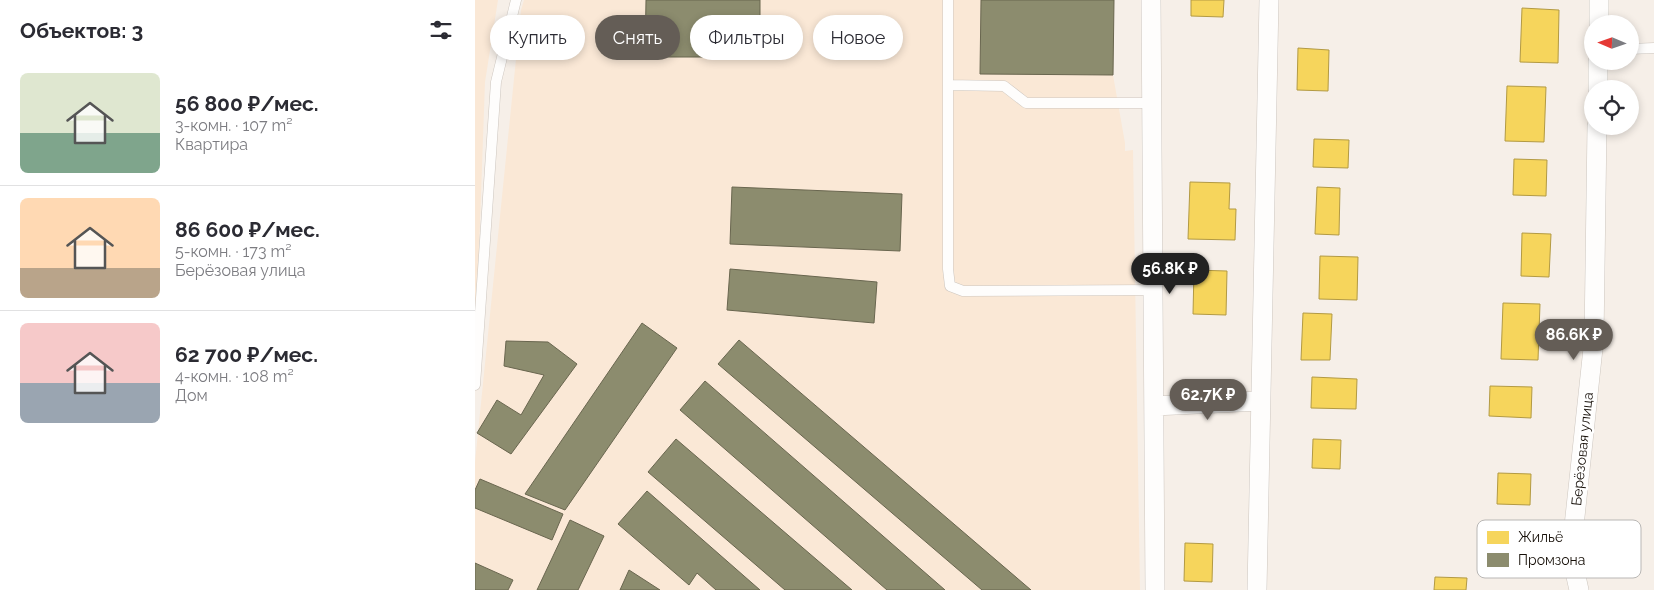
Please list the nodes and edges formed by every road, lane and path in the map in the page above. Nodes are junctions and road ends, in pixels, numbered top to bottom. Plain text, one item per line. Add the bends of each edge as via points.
1 (517, 0) edge
2 (948, 0) edge
3 (1151, 0) edge
4 (1269, 0) edge
5 (1599, 0) edge
6 (1599, 15) edge
7 (1654, 48) edge
8 (1639, 49) edge
9 (948, 85) junction
10 (1152, 103) junction
11 (1597, 135) edge
12 (1153, 290) junction
13 (475, 385) edge
14 (1260, 401) junction
15 (1154, 406) junction
16 (1575, 520) edge
17 (1155, 590) edge
18 (1257, 590) edge

1 - 13 lane via 496,82
2 - 9 lane
3 - 10 street
4 - 14 street
5 - 6 street
7 - 8 lane
9 - 10 lane via 1004,86 1026,102
9 - 12 lane via 950,286 963,291
10 - 12 street
11 - 16 street, Берёзовая улица via 1594,339
12 - 15 street
14 - 15 street
14 - 18 street
15 - 17 street

